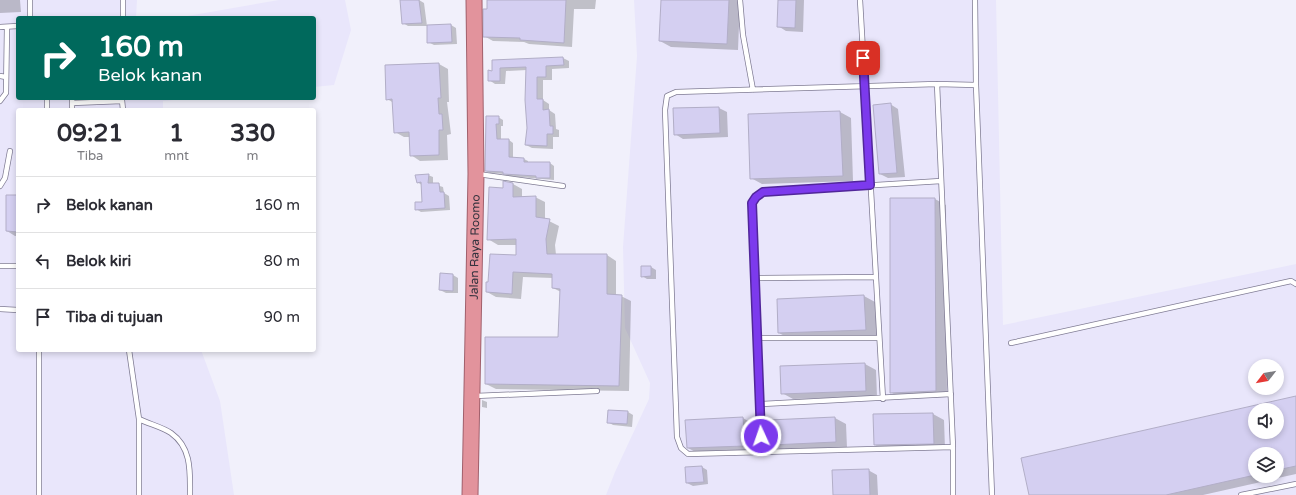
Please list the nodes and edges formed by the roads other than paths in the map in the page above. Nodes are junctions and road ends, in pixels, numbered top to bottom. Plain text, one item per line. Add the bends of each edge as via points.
1 (30, 0) edge
2 (123, 0) edge
3 (474, 0) edge
4 (740, 0) edge
5 (860, 0) edge
6 (975, 0) edge
7 (30, 16) edge
8 (123, 16) edge
9 (16, 26) edge
10 (0, 27) edge
11 (7, 27) junction
12 (0, 76) edge
13 (6, 77) junction
14 (937, 84) junction
15 (976, 85) junction
16 (864, 88) junction
17 (753, 90) junction
18 (97, 100) edge
19 (0, 101) edge
20 (72, 101) edge
21 (10, 151) dead end
22 (476, 174) junction
23 (941, 181) junction
24 (870, 185) junction
25 (0, 186) edge
26 (563, 186) dead end
27 (0, 266) edge
28 (16, 266) edge
29 (875, 277) junction
30 (755, 278) junction
31 (1296, 284) edge
32 (0, 309) edge
33 (16, 310) edge
34 (757, 338) junction
35 (879, 338) junction
36 (1011, 343) dead end
37 (39, 352) edge
38 (129, 352) edge
39 (597, 391) dead end
40 (951, 394) junction
41 (473, 396) junction
42 (882, 399) junction
43 (760, 404) junction
44 (139, 419) junction
45 (953, 447) junction
46 (762, 452) junction
47 (1296, 484) edge
48 (39, 495) edge
49 (139, 495) edge
50 (190, 495) edge
51 (470, 495) edge
52 (953, 495) edge
53 (992, 495) edge
54 (1241, 495) edge

1 - 7 lane
2 - 8 lane
3 - 22 highway, Jalan Raya Roomo
4 - 17 lane via 743,35
5 - 16 lane
6 - 15 lane
9 - 11 lane
10 - 11 lane
11 - 13 lane
12 - 13 lane
13 - 19 lane via 6,93
14 - 15 lane
14 - 16 lane
14 - 23 lane
15 - 53 lane
16 - 17 lane
16 - 24 lane
17 - 46 lane via 676,92 667,96 665,110 677,437 681,448 688,454
18 - 20 lane
21 - 25 lane
22 - 26 lane
22 - 41 highway, Jalan Raya Roomo
23 - 24 lane
23 - 40 lane
24 - 29 lane
24 - 30 lane via 763,192 756,197 752,203
27 - 28 lane
29 - 30 lane
29 - 35 lane
30 - 34 lane
31 - 36 lane via 1291,281
32 - 33 lane
34 - 35 lane
34 - 43 lane
35 - 42 lane
37 - 48 lane
38 - 44 lane
39 - 41 lane
40 - 42 lane
40 - 45 lane
41 - 51 highway, Jalan Raya Roomo
42 - 43 lane
43 - 46 lane
44 - 49 lane
44 - 50 lane via 171,433 184,448 190,463
45 - 46 lane
45 - 52 lane
47 - 54 lane

